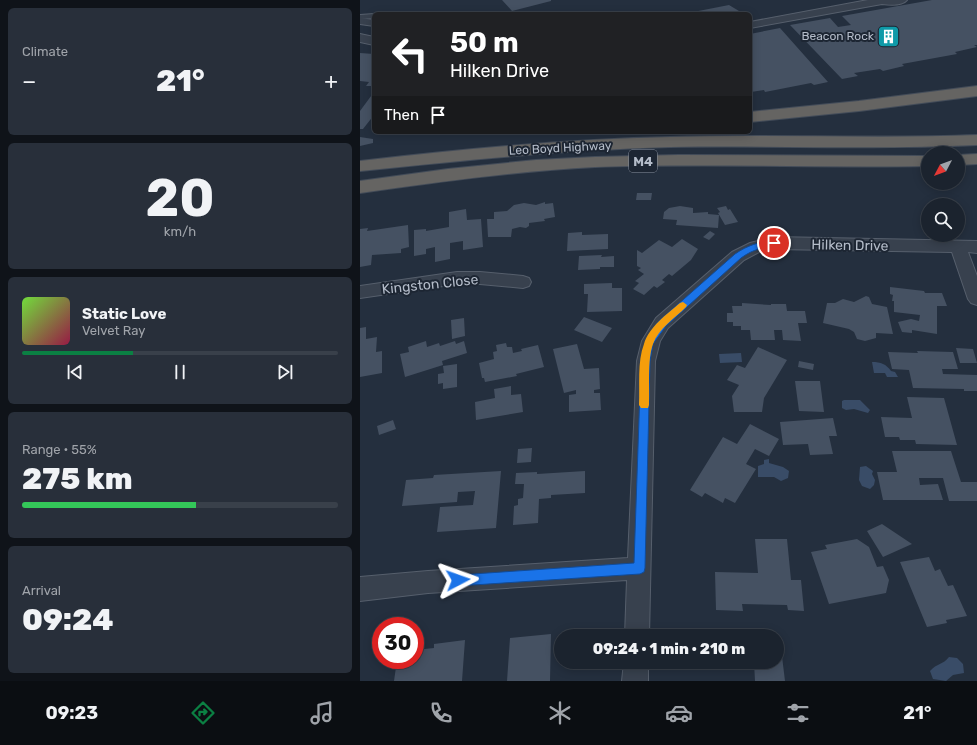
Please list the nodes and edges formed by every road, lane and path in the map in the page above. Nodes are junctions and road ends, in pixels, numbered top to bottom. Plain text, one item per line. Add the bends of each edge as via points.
1 (879, 0) edge
2 (902, 0) edge
3 (804, 4) dead end
4 (372, 16) edge
5 (360, 17) edge
6 (752, 17) edge
7 (360, 21) edge
8 (372, 23) edge
9 (752, 25) edge
10 (360, 38) edge
11 (372, 41) edge
12 (977, 91) edge
13 (752, 117) edge
14 (584, 134) edge
15 (977, 140) edge
16 (360, 159) edge
17 (977, 159) edge
18 (965, 160) edge
19 (921, 161) edge
20 (360, 166) edge
21 (921, 174) edge
22 (965, 174) edge
23 (977, 175) edge
24 (404, 181) junction
25 (360, 187) edge
26 (958, 247) junction
27 (977, 247) edge
28 (524, 282) dead end
29 (360, 292) edge
30 (977, 299) edge
31 (640, 568) junction
32 (360, 589) edge
33 (637, 629) edge
34 (636, 669) edge
35 (635, 681) edge

1 - 2 street
1 - 9 street
3 - 6 street
4 - 5 lane
7 - 8 street
10 - 11 street
12 - 13 highway
14 - 16 highway
15 - 20 highway, Leo Boyd Highway / M4 via 863,143 669,142 514,150
17 - 18 highway
19 - 24 highway, Leo Boyd Highway / M4 via 593,162 506,168
21 - 24 highway via 665,168 543,172
22 - 23 highway
24 - 25 highway, Leo Boyd Highway / M4
26 - 27 street, Hilken Drive
26 - 30 street
26 - 31 street, Hilken Drive via 774,243 759,245 738,256 662,323 648,344 646,361
28 - 29 street, Kingston Close via 457,278
31 - 32 street
31 - 33 street, Hilken Drive
34 - 35 street

